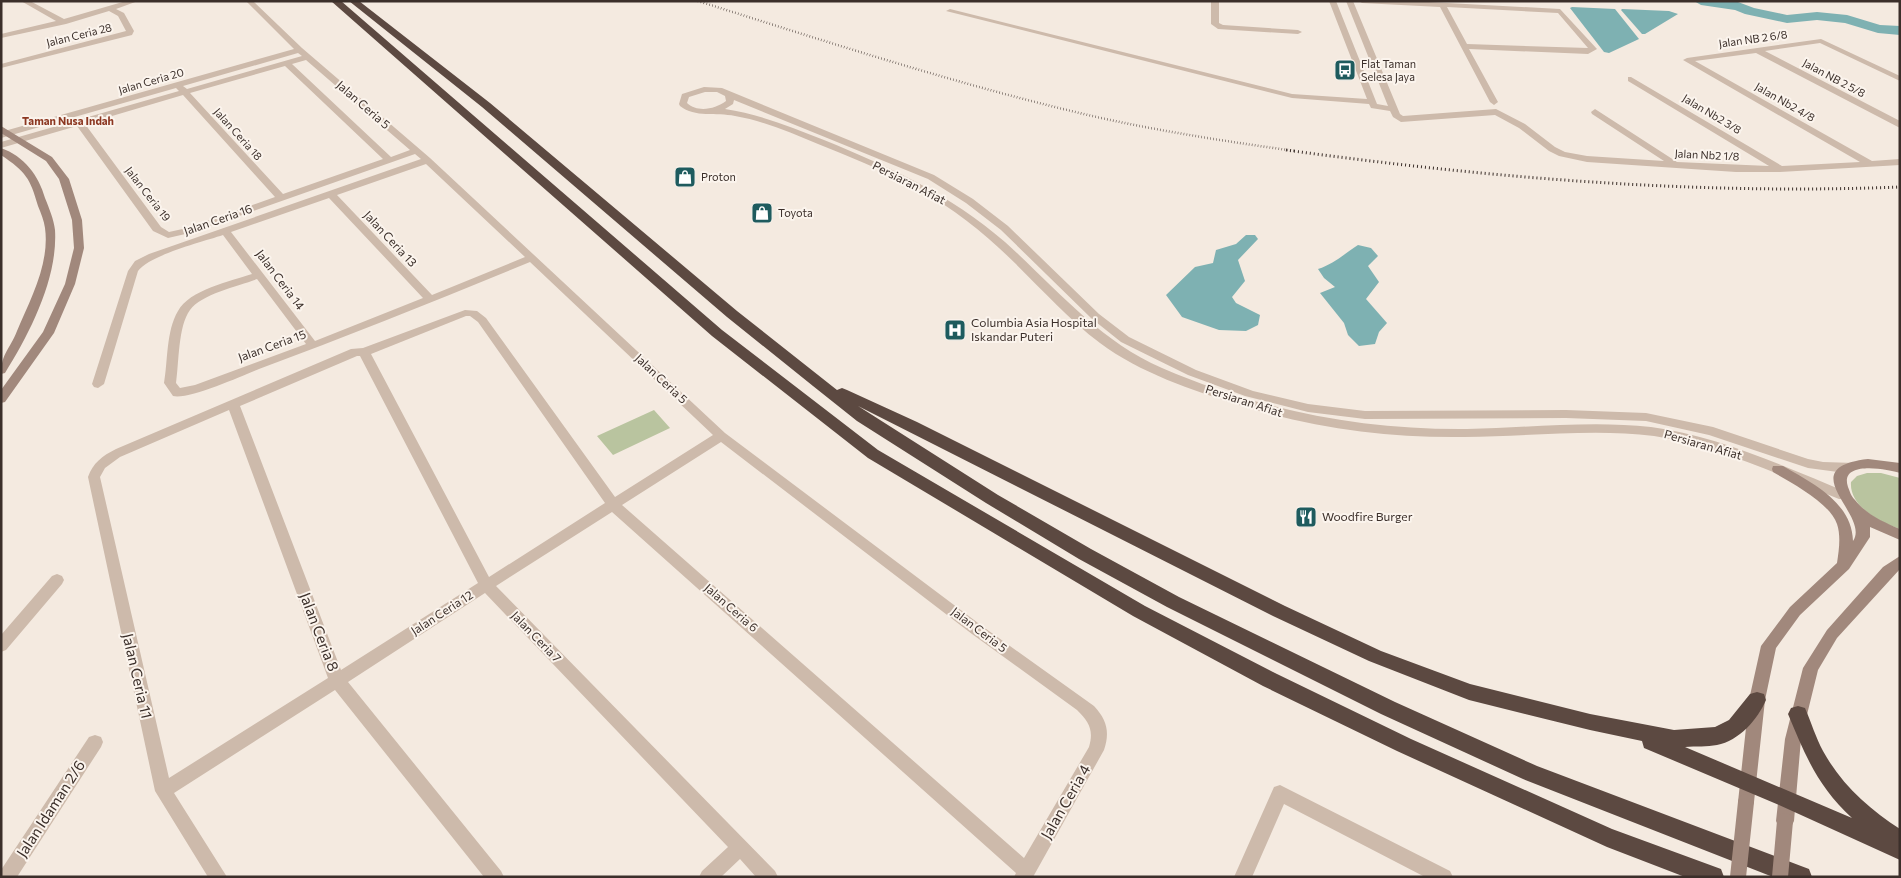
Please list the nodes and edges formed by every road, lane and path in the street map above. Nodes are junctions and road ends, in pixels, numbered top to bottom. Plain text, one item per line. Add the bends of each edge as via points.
1 (24, 1) edge
2 (135, 1) edge
3 (249, 1) edge
4 (335, 1) edge
5 (353, 1) edge
6 (1215, 1) edge
7 (1332, 1) edge
8 (1350, 1) edge
9 (1362, 1) edge
10 (1442, 5) junction
11 (111, 9) junction
12 (950, 11) dead end
13 (63, 22) junction
14 (1298, 32) dead end
15 (1, 36) edge
16 (1464, 46) junction
17 (300, 50) junction
18 (1757, 50) junction
19 (308, 57) junction
20 (1688, 60) joint
21 (286, 63) junction
22 (1, 66) edge
23 (1631, 79) dead end
24 (1900, 79) edge
25 (182, 88) junction
26 (729, 94) junction
27 (1372, 102) junction
28 (1494, 102) dead end
29 (1393, 109) junction
30 (713, 110) junction
31 (1595, 112) dead end
32 (79, 122) junction
33 (1900, 125) edge
34 (4, 132) edge
35 (19, 140) junction
36 (1, 145) edge
37 (1, 151) edge
38 (416, 151) junction
39 (389, 160) junction
40 (427, 160) junction
41 (1900, 162) edge
42 (1674, 164) junction
43 (1871, 164) junction
44 (1780, 169) junction
45 (331, 194) junction
46 (281, 198) junction
47 (225, 231) junction
48 (1026, 248) junction
49 (1010, 252) junction
50 (532, 258) junction
51 (1038, 260) junction
52 (1021, 264) junction
53 (259, 275) junction
54 (431, 300) junction
55 (313, 346) junction
56 (1138, 348) junction
57 (364, 352) junction
58 (1129, 356) junction
59 (1, 370) edge
60 (818, 383) junction
61 (98, 384) dead end
62 (1, 398) edge
63 (233, 404) junction
64 (1663, 421) junction
65 (1665, 434) junction
66 (721, 436) junction
67 (1850, 466) junction
68 (1900, 468) edge
69 (1778, 469) junction
70 (1844, 496) junction
71 (614, 504) junction
72 (1855, 509) junction
73 (1900, 535) edge
74 (1900, 561) edge
75 (1844, 565) junction
76 (57, 580) dead end
77 (486, 585) junction
78 (1, 646) edge
79 (337, 680) junction
80 (1757, 700) junction
81 (1798, 714) junction
82 (1590, 722) junction
83 (1099, 725) joint
84 (95, 742) dead end
85 (163, 791) junction
86 (1747, 792) junction
87 (1786, 798) junction
88 (1900, 841) edge
89 (740, 847) junction
90 (1900, 850) edge
91 (1025, 874) edge
92 (1443, 876) edge
93 (7, 877) edge
94 (218, 877) edge
95 (495, 877) edge
96 (708, 877) edge
97 (769, 877) edge
98 (1243, 877) edge
99 (1713, 877) edge
100 (1738, 877) edge
101 (1780, 877) edge
102 (1801, 877) edge

1 - 13 street
2 - 11 street
3 - 17 street, Jalan Ceria 5
4 - 99 highway via 623,253 717,332 873,454 1139,611 1270,680 1606,837
5 - 60 highway via 486,105 724,308
6 - 14 street via 1215,24 1220,27
7 - 27 street
8 - 29 street
9 - 10 street
10 - 16 street
10 - 16 street via 1560,11 1593,49 1588,52
11 - 13 street
11 - 22 street, Jalan Ceria 28 via 121,15 129,33
12 - 27 street, Jalan Nb2 1/8 via 1292,96
13 - 15 street
16 - 28 street
17 - 19 street, Jalan Ceria 5
17 - 25 street, Jalan Ceria 20
18 - 20 street, Jalan NB 2 6/8
18 - 24 street, Jalan NB 2 6/8 via 1822,41
18 - 33 street, Jalan NB 2 5/8
19 - 21 street, Jalan Ceria 20
19 - 38 street, Jalan Ceria 5
20 - 43 street, Jalan Nb2 4/8
21 - 25 street, Jalan Ceria 20
21 - 39 street
23 - 44 street, Jalan Nb2 3/8
25 - 32 street, Jalan Ceria 20
25 - 34 street, Jalan Ceria 20
25 - 46 street, Jalan Ceria 18
26 - 30 street via 730,102
26 - 30 street, Persiaran Afiat via 704,89 690,93 683,100 685,107 690,109
26 - 48 street, Persiaran Afiat via 931,177 987,213
27 - 29 street, Jalan Nb2 1/8 via 1378,107
29 - 42 street, Jalan Nb2 1/8 via 1396,115 1408,119 1496,112 1522,126 1552,149 1576,158
30 - 49 street, Persiaran Afiat via 752,116 891,170 936,194
31 - 42 street
32 - 35 street, Jalan Ceria 20
32 - 46 street, Jalan Ceria 19 via 162,233 179,233
34 - 35 main road
35 - 36 street, Jalan Ceria 20
35 - 62 main road via 49,159 64,179 77,220 79,248 70,284 48,332
37 - 59 main road via 25,167 37,186 50,228 50,256 20,338
38 - 39 street, Jalan Ceria 19
38 - 40 street, Jalan Ceria 5
39 - 46 street, Jalan Ceria 19
40 - 45 street, Jalan Ceria 16
40 - 50 street, Jalan Ceria 5
41 - 43 street, Jalan Nb2 1/8
42 - 44 street, Jalan Nb2 1/8
43 - 44 street, Jalan Nb2 1/8
45 - 47 street, Jalan Ceria 16
45 - 54 street, Jalan Ceria 13
47 - 53 street, Jalan Ceria 14
47 - 61 street, Jalan Ceria 16 via 153,256 136,267
48 - 49 street
48 - 51 street, Persiaran Afiat
49 - 52 street, Persiaran Afiat
50 - 54 street, Jalan Ceria 15
50 - 66 street, Jalan Ceria 5
51 - 52 street
51 - 56 street, Persiaran Afiat via 1112,330
52 - 58 street, Persiaran Afiat via 1105,340
53 - 55 street, Jalan Ceria 14
53 - 55 street, Jalan Ceria 15 via 202,296 186,306 181,317 170,383 173,389 184,393
54 - 55 street, Jalan Ceria 15
56 - 58 street
56 - 64 street, Persiaran Afiat via 1195,374 1256,396 1362,415 1600,415
57 - 63 street via 354,352
57 - 71 street, Jalan Ceria 6 via 456,315 473,313 482,320
57 - 77 street, Jalan Ceria 7
58 - 65 street, Persiaran Afiat via 1262,409 1328,424 1443,433 1589,429
60 - 82 highway via 912,426 1374,656 1469,692
60 - 102 highway via 870,422 992,499 1085,554 1199,615 1388,708 1530,773
63 - 79 street, Jalan Ceria 8
63 - 85 street, Jalan Ceria 11 via 120,452 101,463 94,477
64 - 65 street
64 - 67 street, Persiaran Afiat via 1724,435 1808,462 1838,469
65 - 69 street, Persiaran Afiat
66 - 71 street, Jalan Ceria 12
66 - 83 street, Jalan Ceria 5 via 976,630 1083,705
67 - 68 main road via 1878,463
67 - 70 main road via 1840,478
69 - 70 street, Persiaran Afiat
69 - 75 main road via 1815,492 1842,518 1846,533
70 - 72 main road
71 - 77 street, Jalan Ceria 12
71 - 91 street, Jalan Ceria 6
72 - 73 main road via 1869,520
72 - 75 main road via 1864,537
74 - 81 main road via 1888,570 1832,634 1810,668
75 - 80 main road via 1795,611 1769,646
76 - 78 street
77 - 79 street, Jalan Ceria 12
77 - 89 street, Jalan Ceria 7
79 - 85 street, Jalan Ceria 12
79 - 95 street, Jalan Ceria 8
80 - 82 highway via 1736,726 1718,736 1674,739
80 - 86 main road
81 - 87 main road
81 - 88 highway via 1816,758 1837,789 1878,828
82 - 86 highway via 1665,747
83 - 91 street, Jalan Ceria 4 via 1101,737 1096,750
84 - 93 street, Jalan Idaman 2/6
85 - 94 street, Jalan Ceria 11
86 - 87 highway
86 - 100 main road, bridge
87 - 90 highway
87 - 101 main road, bridge
89 - 96 street
89 - 97 street, Jalan Ceria 7
92 - 98 street via 1280,793

